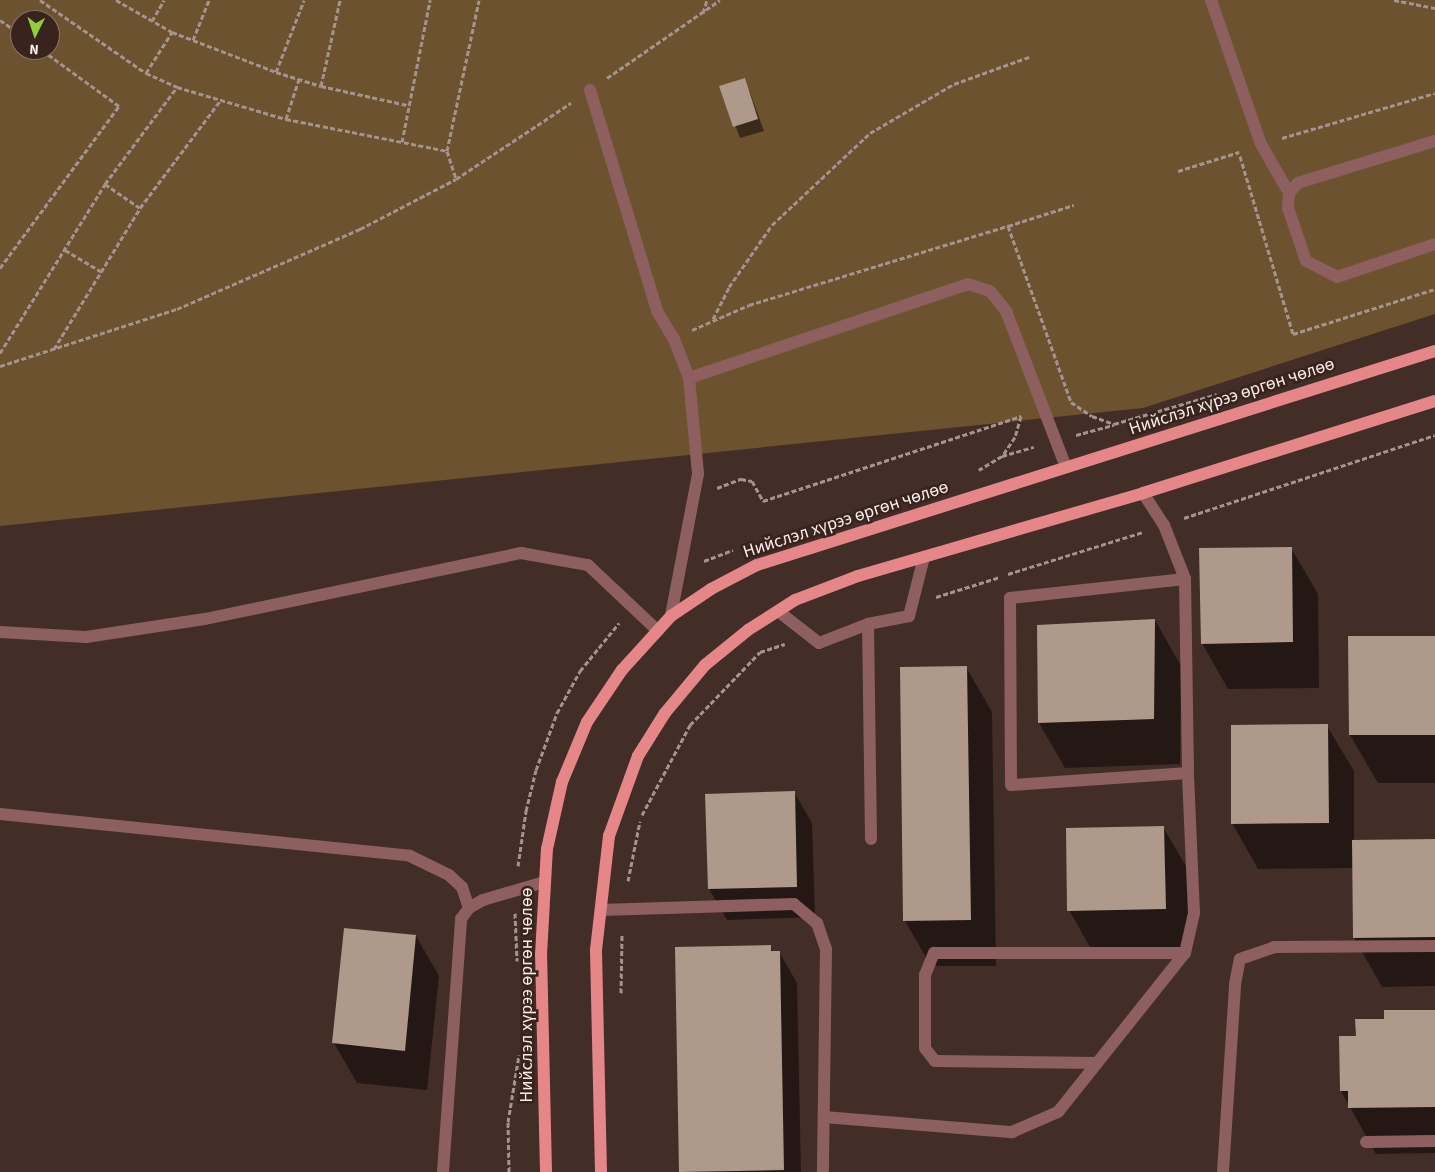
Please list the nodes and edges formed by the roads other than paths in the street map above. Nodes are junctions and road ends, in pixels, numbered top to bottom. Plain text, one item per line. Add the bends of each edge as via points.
1 (1211, 0) edge
2 (590, 90) road end
3 (1435, 141) edge
4 (1289, 193) junction
5 (1435, 244) edge
6 (1435, 351) edge
7 (689, 378) junction
8 (1435, 401) edge
9 (1066, 468) junction
10 (1142, 493) junction
11 (924, 557) junction
12 (1185, 579) junction
13 (778, 610) junction
14 (671, 616) junction
15 (868, 624) junction
16 (658, 631) junction
17 (0, 632) edge
18 (1188, 773) junction
19 (0, 814) edge
20 (871, 839) dead end
21 (544, 882) junction
22 (469, 908) junction
23 (601, 910) junction
24 (1435, 946) edge
25 (1185, 953) junction
26 (1097, 1063) junction
27 (824, 1117) junction
28 (1435, 1141) edge
29 (1366, 1142) dead end
30 (443, 1172) edge
31 (546, 1172) edge
32 (601, 1172) edge
33 (823, 1172) edge
34 (1223, 1172) edge

1 - 4 street via 1261,144
2 - 7 street via 657,311 674,338
3 - 4 street via 1298,183
4 - 5 street via 1288,208 1306,261 1337,277
6 - 9 main road, Нийслэл хүрээ өргөн чөлөө
7 - 9 street via 968,284 990,291 1006,311
7 - 14 street via 698,474
8 - 10 main road
9 - 14 main road, Нийслэл хүрээ өргөн чөлөө via 757,565 710,589
10 - 11 main road
10 - 12 street via 1164,525
11 - 13 main road via 858,576 795,600
11 - 15 street via 909,616
12 - 18 street
12 - 18 street via 1010,598 1011,785
13 - 15 street via 818,643
13 - 23 main road via 704,664 665,713 638,756 609,836
14 - 16 main road, Нийслэл хүрээ өргөн чөлөө
15 - 20 street
16 - 17 street via 588,565 521,553 205,619 86,637
16 - 21 main road, Нийслэл хүрээ өргөн чөлөө via 622,670 587,722 562,782 546,849
18 - 25 street via 1194,914
19 - 22 street via 410,856 449,875 462,887
21 - 22 street via 483,900
21 - 31 main road, Нийслэл хүрээ өргөн чөлөө via 541,955
22 - 30 street via 463,915 459,930
23 - 27 street via 794,904 817,923 826,949
23 - 32 main road via 596,950
24 - 34 street via 1274,947 1240,959 1235,984
25 - 26 street
25 - 26 street via 934,953 925,975 925,1048 935,1061
26 - 27 street via 1058,1112 1012,1132
27 - 33 street
28 - 29 street

